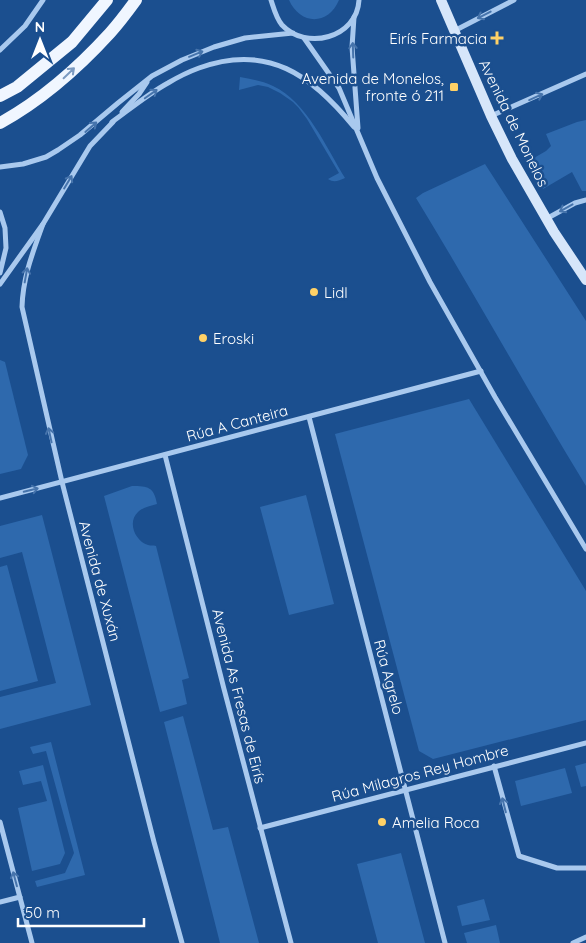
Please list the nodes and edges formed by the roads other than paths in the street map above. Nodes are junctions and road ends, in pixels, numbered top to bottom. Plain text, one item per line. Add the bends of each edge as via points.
1 (43, 0) edge
2 (107, 0) edge
3 (136, 0) edge
4 (271, 0) edge
5 (359, 0) edge
6 (441, 0) edge
7 (514, 0) edge
8 (354, 17) junction
9 (454, 31) junction
10 (293, 33) junction
11 (304, 38) junction
12 (0, 50) edge
13 (586, 74) edge
14 (152, 76) junction
15 (0, 96) edge
16 (491, 116) junction
17 (0, 122) edge
18 (112, 122) junction
19 (359, 133) junction
20 (0, 167) edge
21 (586, 200) edge
22 (0, 212) edge
23 (546, 219) junction
24 (43, 224) junction
25 (0, 273) edge
26 (586, 280) edge
27 (0, 284) edge
28 (481, 372) junction
29 (309, 417) junction
30 (165, 455) junction
31 (62, 482) junction
32 (0, 498) edge
33 (586, 550) edge
34 (586, 743) edge
35 (494, 766) junction
36 (406, 790) junction
37 (0, 822) edge
38 (260, 828) junction
39 (586, 868) edge
40 (20, 897) junction
41 (0, 902) edge
42 (586, 937) edge
43 (32, 943) edge
44 (182, 943) edge
45 (291, 943) edge
46 (445, 943) edge
47 (574, 943) edge

1 - 12 street via 26,26
2 - 15 main road via 72,42 17,87
17 -> 3 main road via 60,83 110,33
4 - 10 street via 282,25
5 - 8 street
6 - 9 street, Avenida de Monelos
7 -> 9 street
8 - 11 street via 338,33 327,38
19 -> 8 street via 352,47
9 - 16 street, Avenida de Monelos
10 - 11 street
14 -> 10 street via 214,47 245,38
11 - 19 street via 339,88
16 -> 13 street
14 - 18 street
20 -> 14 street via 31,162 58,150
16 - 23 street, Avenida de Monelos
18 -> 19 street via 169,82 190,72 211,64 251,59 279,65 306,80 324,94
24 -> 18 street via 90,146
19 - 28 street via 377,178 426,274
21 -> 23 street
22 - 25 street via 6,248
23 - 26 street, Avenida de Monelos
24 - 27 street
31 -> 24 street, Avenida de Xuxán via 22,306 28,265
28 - 29 street, Rúa A Canteira
28 - 33 street
29 - 30 street, Rúa A Canteira
29 - 36 street, Rúa Agrelo
30 - 31 street, Rúa A Canteira
30 - 38 street, Avenida As Fresas de Eirís
32 -> 31 street, Rúa A Canteira
31 - 44 street, Avenida de Xuxán
34 - 35 street, Rúa Milagros Rey Hombre
35 - 36 street, Rúa Milagros Rey Hombre
39 -> 35 street via 556,868 519,856
36 - 38 street, Rúa Milagros Rey Hombre
36 - 46 street, Rúa Agrelo
40 -> 37 street
38 - 45 street, Avenida As Fresas de Eirís
40 - 41 street
40 - 43 street
42 - 47 street

